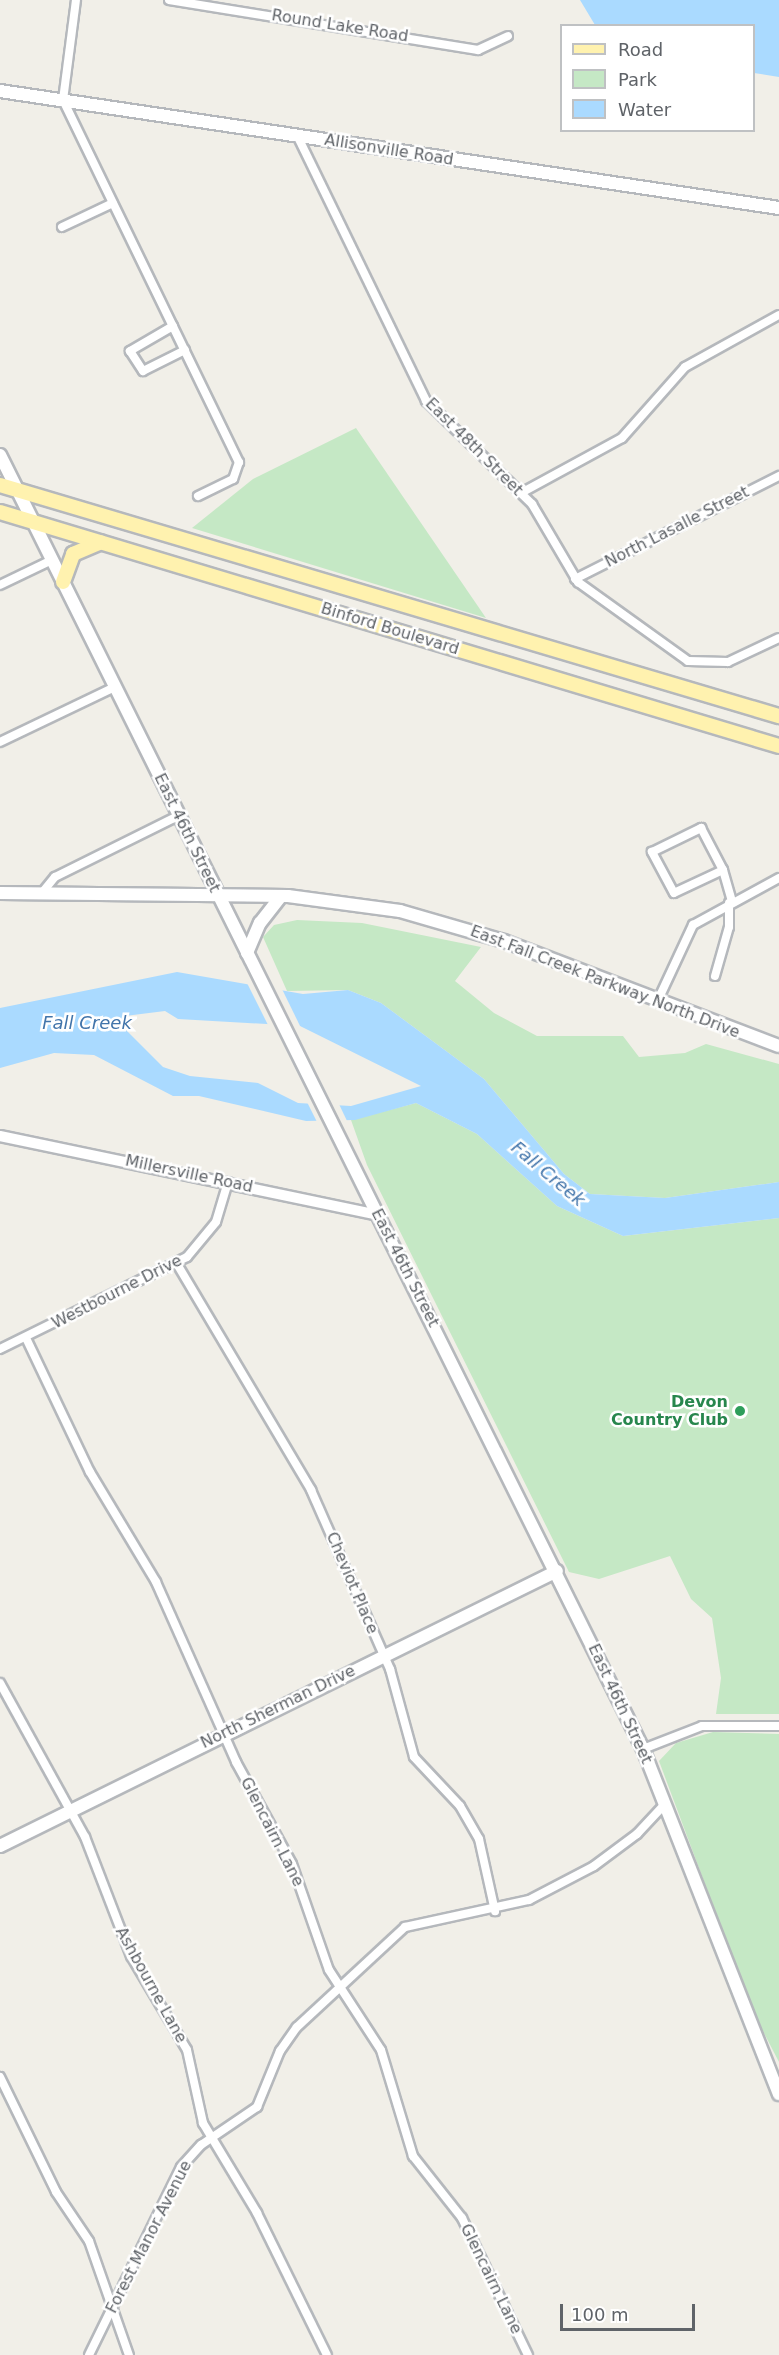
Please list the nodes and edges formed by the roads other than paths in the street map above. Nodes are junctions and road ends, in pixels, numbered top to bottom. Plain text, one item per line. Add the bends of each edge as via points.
1 (76, 0) edge
2 (169, 0) edge
3 (508, 36) dead end
4 (0, 91) edge
5 (63, 100) junction
6 (297, 135) junction
7 (113, 203) junction
8 (779, 208) edge
9 (62, 227) dead end
10 (779, 315) edge
11 (173, 326) junction
12 (185, 350) junction
13 (0, 455) edge
14 (779, 476) edge
15 (0, 485) edge
16 (17, 490) junction
17 (521, 492) junction
18 (198, 496) dead end
19 (0, 512) edge
20 (33, 522) junction
21 (101, 542) junction
22 (52, 560) junction
23 (575, 579) junction
24 (63, 582) junction
25 (0, 585) edge
26 (779, 638) edge
27 (115, 687) junction
28 (779, 716) edge
29 (0, 742) edge
30 (779, 746) edge
31 (178, 816) junction
32 (723, 870) junction
33 (779, 878) edge
34 (0, 893) edge
35 (41, 894) junction
36 (217, 894) junction
37 (281, 896) junction
38 (731, 902) junction
39 (247, 953) junction
40 (715, 976) dead end
41 (658, 1000) junction
42 (779, 1046) edge
43 (0, 1136) edge
44 (228, 1182) junction
45 (378, 1215) junction
46 (177, 1264) junction
47 (26, 1338) junction
48 (0, 1348) edge
49 (557, 1571) junction
50 (384, 1655) junction
51 (0, 1683) edge
52 (779, 1726) edge
53 (223, 1735) junction
54 (643, 1749) junction
55 (665, 1804) junction
56 (69, 1812) junction
57 (0, 1846) edge
58 (495, 1911) junction
59 (342, 1991) junction
60 (0, 2077) edge
61 (779, 2094) edge
62 (212, 2138) junction
63 (112, 2311) junction
64 (88, 2355) edge
65 (129, 2355) edge
66 (327, 2355) edge
67 (528, 2355) edge

1 - 5 street
2 - 3 street, Round Lake Road via 478,50
4 - 5 main road, Allisonville Road
5 - 6 main road, Allisonville Road
5 - 7 street
6 - 8 main road, Allisonville Road
6 - 17 street, East 48th Street via 426,401
7 - 9 street
7 - 11 street
10 - 17 street via 685,367 622,438
11 - 12 street
11 - 12 street via 130,351 143,371
12 - 18 street via 239,468 233,479
13 - 16 main road, East 46th Street
14 - 23 street, North Lasalle Street
15 - 16 main road, Binford Boulevard
16 - 20 main road, East 46th Street
16 - 28 main road, Binford Boulevard
17 - 23 street, East 48th Street
19 - 20 main road, Binford Boulevard
20 - 21 main road, Binford Boulevard
20 - 22 main road, East 46th Street
21 - 24 main road via 73,554
21 - 30 main road, Binford Boulevard
22 - 24 main road, East 46th Street
22 - 25 street
23 - 26 street, East 48th Street via 670,652 706,664 736,659
24 - 27 main road, East 46th Street
27 - 29 street
27 - 31 main road, East 46th Street
31 - 35 street via 55,876
31 - 36 main road, East 46th Street
32 - 32 street via 701,828 652,852 674,894
32 - 38 street
33 - 38 street
34 - 35 main road, East Fall Creek Parkway North Drive
35 - 36 main road, East Fall Creek Parkway North Drive
36 - 37 main road, East Fall Creek Parkway North Drive
36 - 39 main road, East 46th Street
37 - 39 main road via 260,923
37 - 41 main road, East Fall Creek Parkway North Drive via 425,916
38 - 40 street via 729,927
38 - 41 street via 700,919 685,936
39 - 45 main road, East 46th Street
41 - 42 main road, East Fall Creek Parkway North Drive
43 - 44 street, Millersville Road
44 - 45 street, Millersville Road
44 - 46 street, Westbourne Drive via 210,1233
45 - 49 main road, East 46th Street
46 - 47 street, Westbourne Drive
46 - 50 street, Cheviot Place via 311,1490
47 - 48 street, Westbourne Drive
47 - 53 street, Glencairn Lane via 90,1472 156,1582
49 - 50 main road, North Sherman Drive
49 - 54 main road, East 46th Street
50 - 53 main road, North Sherman Drive
50 - 58 street, Cheviot Place via 414,1757 460,1806 479,1839
51 - 56 street, Ashbourne Lane
52 - 54 street via 702,1726
53 - 56 main road, North Sherman Drive
53 - 59 street, Glencairn Lane via 292,1864 325,1962
54 - 55 main road, East 46th Street
55 - 58 street, Forest Manor Avenue via 634,1837 584,1872
55 - 61 main road, East 46th Street via 741,2010
56 - 57 main road, North Sherman Drive
56 - 62 street, Ashbourne Lane via 93,1852 132,1956 187,2050 203,2123
58 - 59 street, Forest Manor Avenue via 411,1923 388,1940
59 - 62 street, Forest Manor Avenue via 288,2037 257,2107
59 - 67 street, Glencairn Lane via 383,2054 413,2156 462,2218
60 - 63 street via 56,2193 86,2235
62 - 63 street, Forest Manor Avenue via 181,2167
62 - 66 street, Ashbourne Lane via 257,2214
63 - 64 street, Forest Manor Avenue
63 - 65 street

